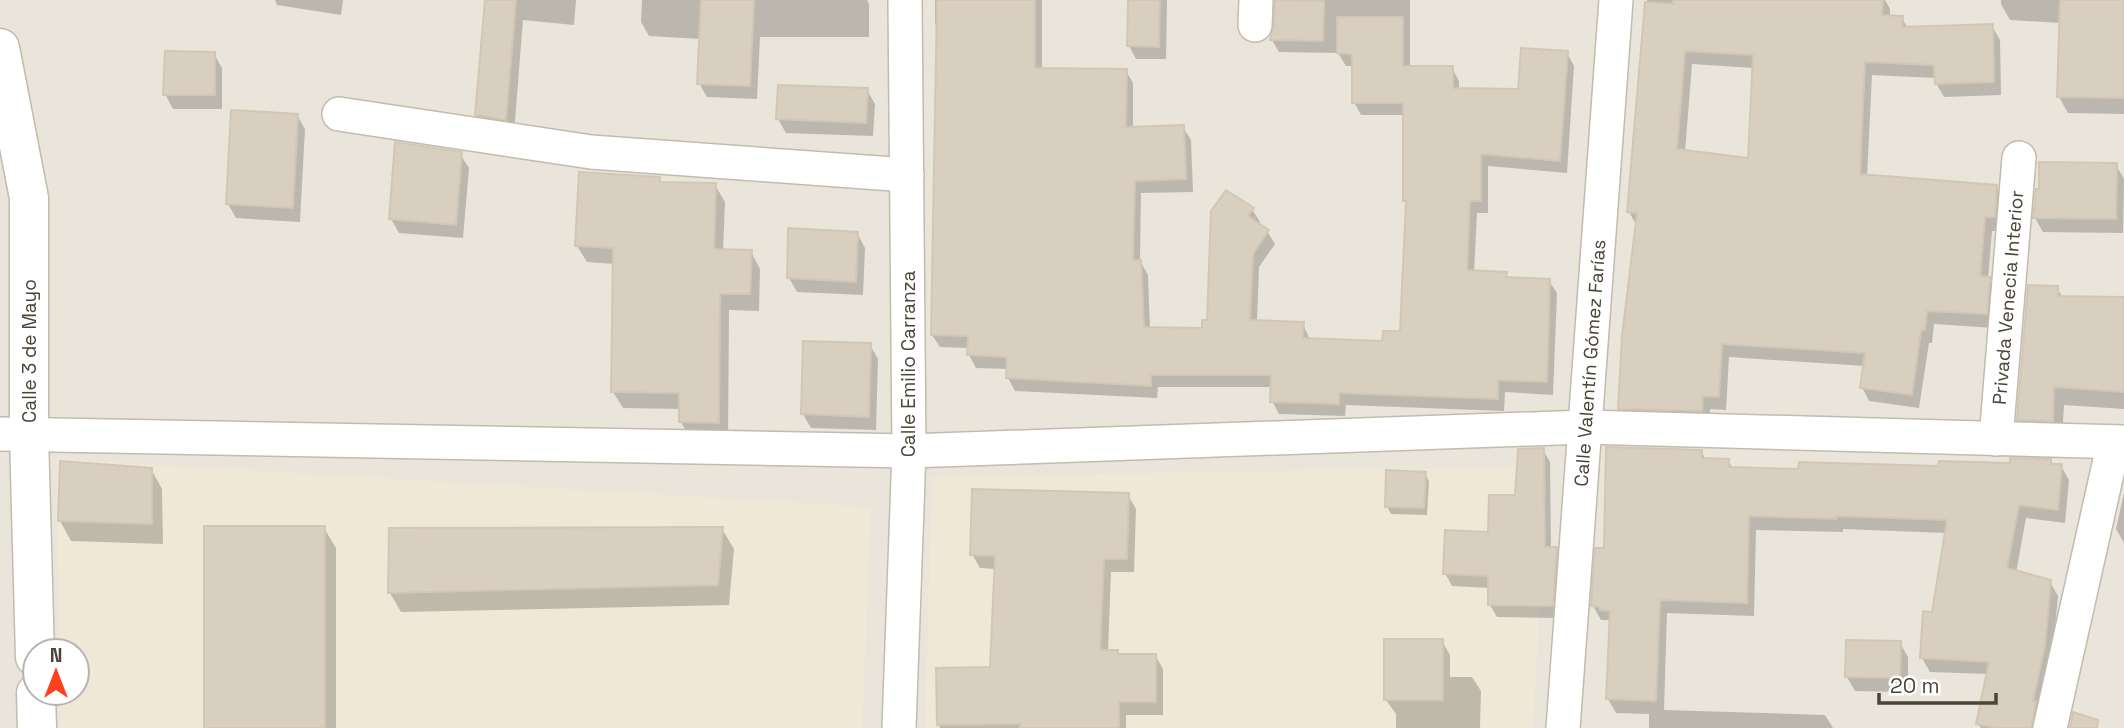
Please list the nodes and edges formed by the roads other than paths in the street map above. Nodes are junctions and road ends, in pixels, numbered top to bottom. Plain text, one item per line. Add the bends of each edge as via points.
1 (905, 0) edge
2 (1616, 0) edge
3 (0, 48) edge
4 (339, 114) dead end
5 (2019, 158) dead end
6 (907, 175) junction
7 (1585, 427) junction
8 (13, 434) edge
9 (1996, 439) junction
10 (2119, 442) edge
11 (909, 452) junction
12 (33, 637) edge
13 (36, 707) edge
14 (37, 728) edge
15 (899, 728) edge
16 (1563, 728) edge
17 (2050, 728) edge

1 - 6 street, Calle Emilio Carranza
2 - 7 street, Calle Valentín Gómez Farías
3 - 8 street, Calle 3 de Mayo via 29,198
4 - 6 street via 591,152
5 - 9 street, Privada Venecia Interior
6 - 11 street, Calle Emilio Carranza
7 - 9 street
7 - 11 street
7 - 16 street, Calle Valentín Gómez Farías
8 - 11 street
8 - 12 street, Calle 3 de Mayo
9 - 10 street
10 - 17 street
11 - 15 street, Calle Emilio Carranza
13 - 14 street

